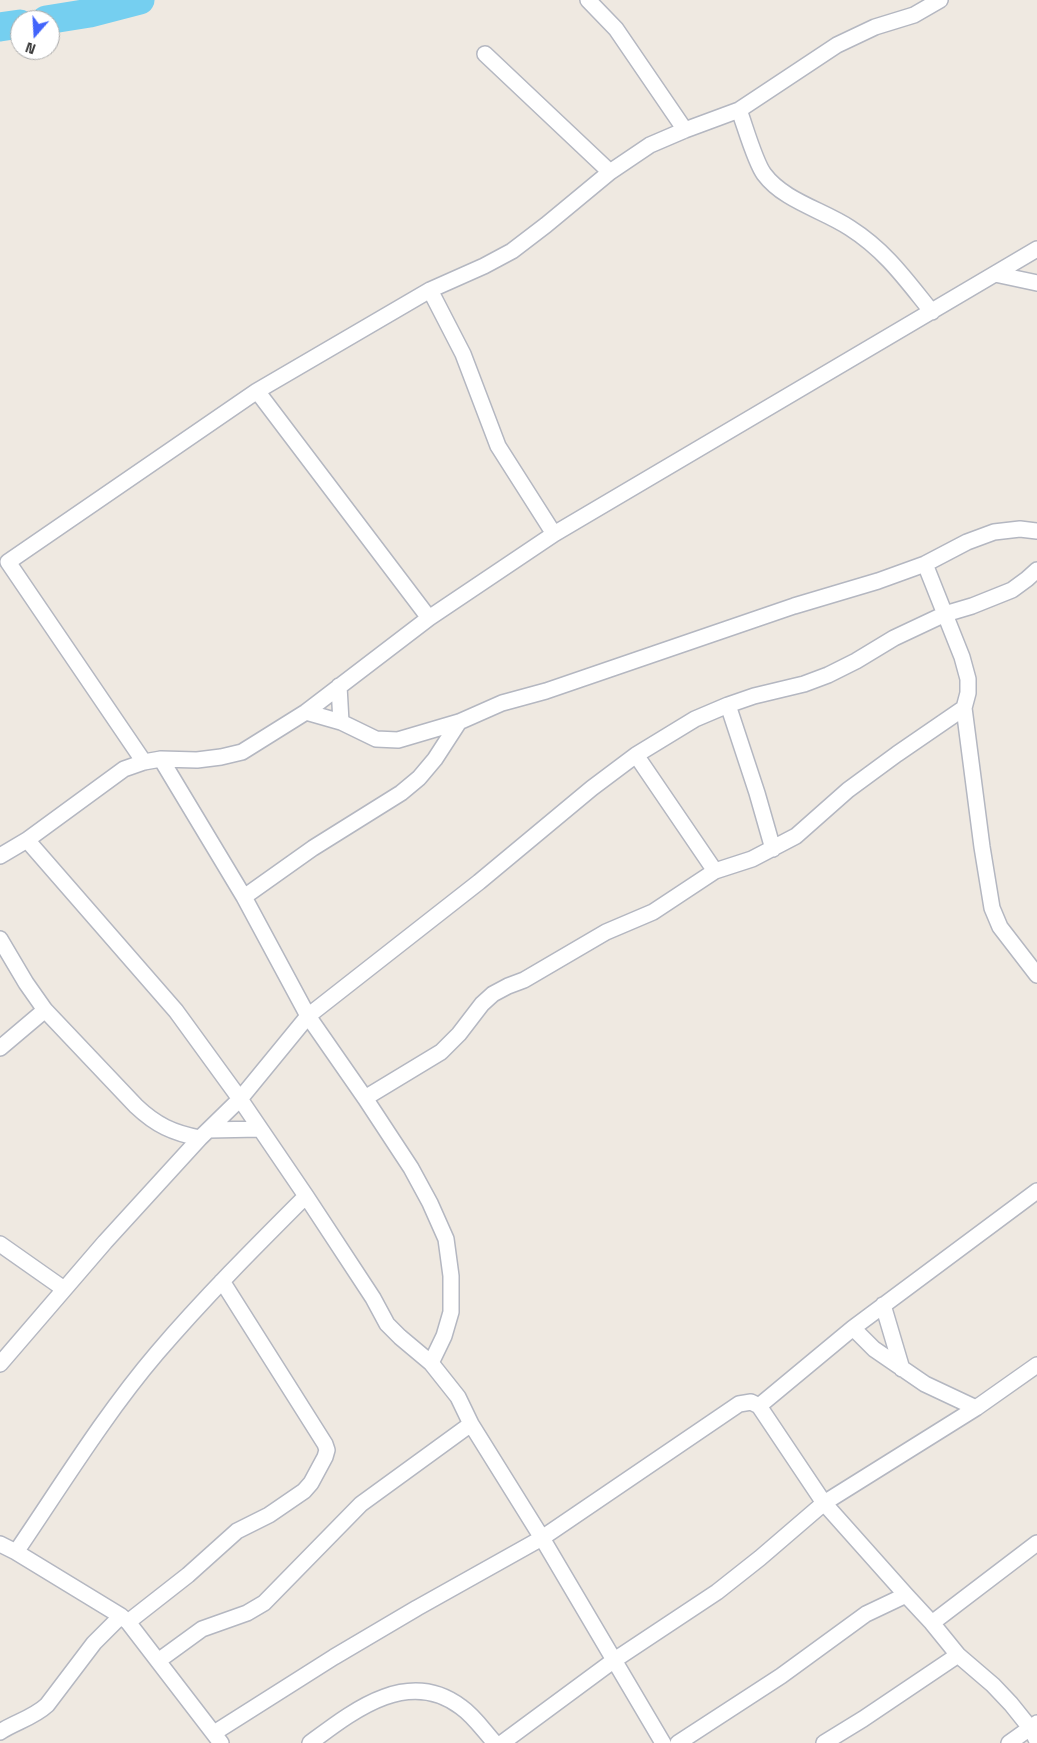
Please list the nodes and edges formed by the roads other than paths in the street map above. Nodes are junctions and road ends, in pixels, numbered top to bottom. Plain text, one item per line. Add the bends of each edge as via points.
1 (588, 0) edge
2 (940, 0) edge
3 (485, 54) dead end
4 (739, 110) junction
5 (685, 130) junction
6 (610, 172) junction
7 (1037, 249) edge
8 (995, 274) junction
9 (1037, 283) edge
10 (430, 290) junction
11 (932, 312) junction
12 (257, 391) junction
13 (1037, 531) edge
14 (554, 534) junction
15 (925, 564) junction
16 (1037, 570) edge
17 (945, 614) junction
18 (430, 618) junction
19 (339, 686) junction
20 (728, 705) junction
21 (964, 708) junction
22 (306, 712) junction
23 (341, 722) junction
24 (458, 722) junction
25 (636, 755) junction
26 (161, 759) junction
27 (144, 762) junction
28 (27, 840) junction
29 (773, 849) junction
30 (0, 856) edge
31 (714, 871) junction
32 (244, 897) junction
33 (0, 939) edge
34 (1037, 975) edge
35 (45, 1010) junction
36 (308, 1016) junction
37 (0, 1048) edge
38 (365, 1098) junction
39 (240, 1099) junction
40 (260, 1129) junction
41 (205, 1134) junction
42 (1037, 1191) edge
43 (306, 1196) junction
44 (0, 1244) edge
45 (222, 1280) junction
46 (64, 1289) junction
47 (883, 1305) junction
48 (853, 1328) junction
49 (431, 1363) junction
50 (0, 1364) edge
51 (1037, 1365) edge
52 (902, 1368) junction
53 (759, 1406) junction
54 (976, 1408) junction
55 (471, 1424) junction
56 (824, 1503) junction
57 (542, 1538) junction
58 (1037, 1543) edge
59 (0, 1544) edge
60 (16, 1552) junction
61 (906, 1595) junction
62 (125, 1619) junction
63 (932, 1623) junction
64 (958, 1655) junction
65 (158, 1661) junction
66 (613, 1661) junction
67 (1035, 1731) edge
68 (0, 1732) edge
69 (217, 1738) edge
70 (310, 1743) edge
71 (495, 1743) edge
72 (502, 1743) edge
73 (663, 1743) edge
74 (678, 1743) edge
75 (824, 1743) edge
76 (1009, 1743) edge

1 - 5 street via 616,29
2 - 4 street via 914,15 875,27 837,45
3 - 6 street
4 - 5 street
4 - 11 street via 763,172 775,186 850,228 874,246 894,264
5 - 6 street via 650,145
6 - 10 street via 512,250
7 - 8 street
8 - 9 street
8 - 11 street
10 - 12 street
10 - 14 street via 463,354 498,446
11 - 14 street
12 - 18 street
12 - 27 street via 8,562
13 - 15 street via 994,532
14 - 18 street
15 - 17 street
15 - 24 street via 502,703
16 - 17 street via 1012,590
17 - 20 street via 828,675
17 - 21 street via 968,679
18 - 19 street
19 - 22 street
19 - 23 street
20 - 25 street via 695,719
20 - 29 street
21 - 29 street via 848,790 796,836
21 - 34 street via 992,908 1000,927
22 - 23 street
22 - 26 street via 242,752 197,760
23 - 24 street via 376,739 398,740
24 - 32 street via 435,759 401,793 313,848
25 - 31 street
25 - 36 street
26 - 27 street
26 - 32 street
27 - 28 street via 124,769
28 - 30 street
28 - 39 street via 176,1011
29 - 31 street
31 - 38 street via 654,912 606,932 524,980 493,994 441,1052
32 - 36 street
33 - 35 street
35 - 37 street
35 - 41 street via 151,1120 182,1135
36 - 38 street
36 - 39 street
38 - 49 street via 411,1168 446,1239 451,1312
39 - 40 street
39 - 41 street
40 - 41 street
40 - 43 street
41 - 46 street
42 - 47 street
43 - 45 street
43 - 49 street via 387,1324
44 - 46 street
45 - 60 street via 156,1354 97,1433
45 - 62 street via 325,1444 325,1457 304,1491 269,1515 237,1531 188,1574
46 - 50 street
47 - 48 street
47 - 52 street
48 - 52 street via 874,1349
48 - 53 street
49 - 55 street via 458,1397
51 - 54 street
52 - 54 street via 924,1384
53 - 56 street
53 - 57 street via 750,1402 739,1404
54 - 56 street
55 - 57 street
55 - 65 street via 361,1504 264,1603 247,1614 202,1629
56 - 61 street
56 - 66 street via 717,1592
57 - 66 street
57 - 69 street via 343,1652
58 - 63 street
59 - 60 street
60 - 62 street
61 - 63 street
61 - 74 street via 866,1614 781,1676
62 - 65 street
62 - 68 street via 94,1644 47,1705
63 - 64 street
64 - 67 street via 993,1685
64 - 75 street
65 - 69 street
66 - 72 street
66 - 73 street
67 - 76 street
70 - 71 street via 375,1700 401,1691 425,1691 462,1707

